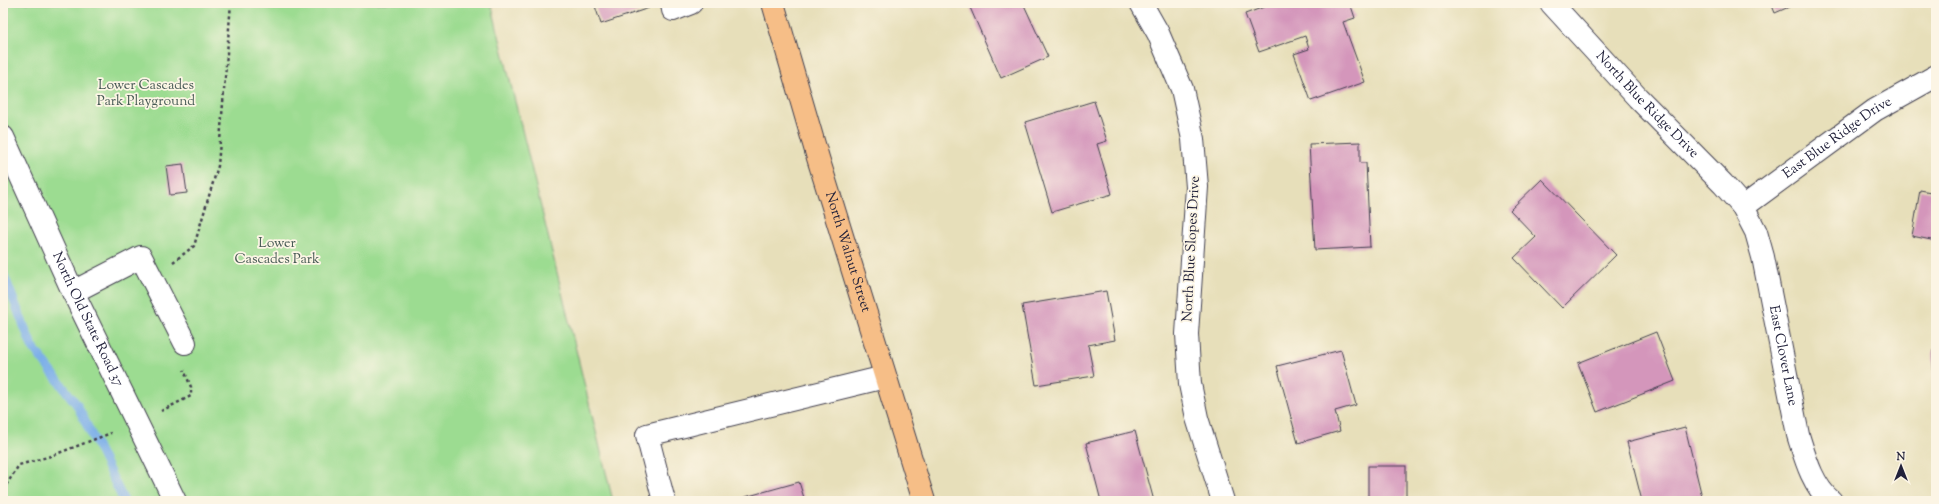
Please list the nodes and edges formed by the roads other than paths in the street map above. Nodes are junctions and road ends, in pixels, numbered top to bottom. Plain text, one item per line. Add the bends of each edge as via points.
1 (672, 3) edge
2 (692, 3) edge
3 (773, 3) edge
4 (1141, 3) edge
5 (1551, 3) edge
6 (1936, 76) edge
7 (3, 137) edge
8 (1743, 208) junction
9 (73, 292) junction
10 (185, 343) road end
11 (885, 377) junction
12 (175, 501) edge
13 (664, 501) edge
14 (924, 501) edge
15 (1223, 501) edge
16 (1830, 501) edge

1 - 2 street via 673,10
3 - 11 main road, North Walnut Street
4 - 15 street, North Blue Slopes Drive via 1158,33 1182,88 1193,139 1197,187 1187,334 1190,384 1197,418
5 - 8 street, North Blue Ridge Drive
6 - 8 street, East Blue Ridge Drive via 1876,110
7 - 9 street, North Old State Road 37
8 - 16 street, East Clover Lane via 1756,232 1763,257 1798,435 1816,482
9 - 10 street via 141,257
9 - 12 street, North Old State Road 37
11 - 13 street via 647,435
11 - 14 main road, North Walnut Street

